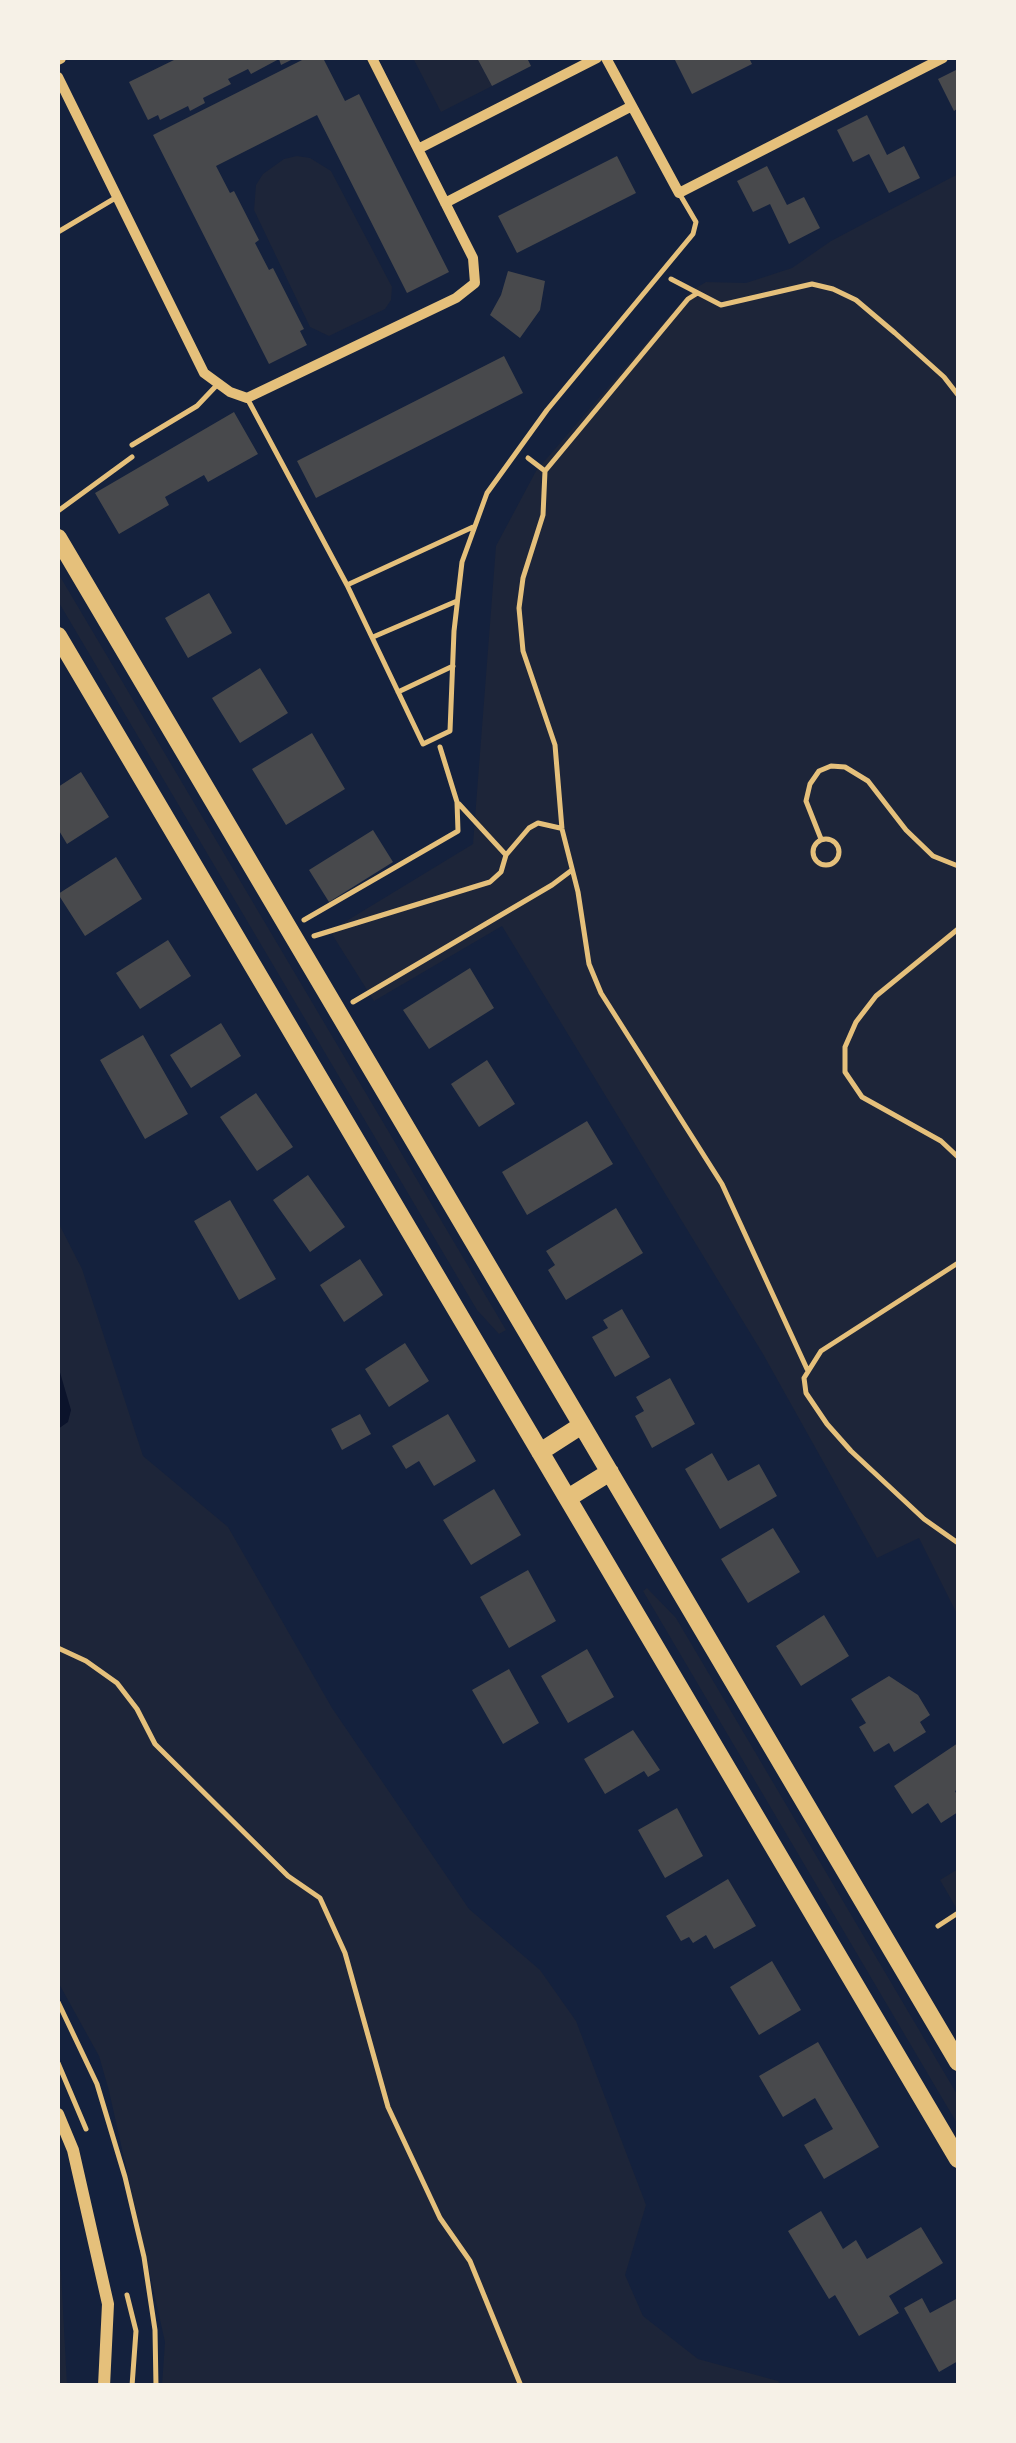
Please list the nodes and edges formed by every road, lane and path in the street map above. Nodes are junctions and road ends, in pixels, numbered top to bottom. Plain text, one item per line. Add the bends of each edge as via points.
1 (372, 58) edge
2 (597, 58) edge
3 (606, 58) edge
4 (943, 58) edge
5 (58, 77) edge
6 (630, 107) junction
7 (418, 149) junction
8 (679, 194) junction
9 (117, 197) junction
10 (445, 202) junction
11 (58, 232) edge
12 (660, 272) junction
13 (696, 294) junction
14 (218, 384) junction
15 (958, 395) edge
16 (247, 398) junction
17 (132, 445) joint
18 (58, 511) edge
19 (473, 528) junction
20 (58, 538) edge
21 (347, 585) junction
22 (458, 600) junction
23 (58, 636) edge
24 (372, 638) junction
25 (453, 666) junction
26 (398, 692) junction
27 (437, 737) junction
28 (457, 802) junction
29 (562, 828) junction
30 (821, 839) junction
31 (506, 856) junction
32 (958, 866) edge
33 (572, 870) junction
34 (958, 929) edge
35 (293, 936) junction
36 (338, 1012) junction
37 (958, 1157) edge
38 (958, 1263) edge
39 (807, 1369) junction
40 (582, 1425) junction
41 (540, 1452) junction
42 (610, 1472) junction
43 (568, 1498) junction
44 (958, 1543) edge
45 (58, 1648) edge
46 (958, 1913) edge
47 (938, 1926) dead end
48 (58, 2002) edge
49 (958, 2062) edge
50 (58, 2114) edge
51 (958, 2159) edge
52 (104, 2386) edge
53 (156, 2386) edge
54 (521, 2386) edge

1 - 7 street
2 - 7 street
3 - 6 street
4 - 8 street
5 - 9 street
6 - 8 street
6 - 10 street
7 - 10 street
8 - 12 lane via 696,222
9 - 11 lane
9 - 14 street via 204,374
10 - 16 street via 473,258 475,283
12 - 13 path
12 - 19 lane via 487,492
13 - 15 path via 720,305 812,284 834,289 895,333
13 - 29 path via 545,472 543,514 519,608 523,651 555,745
14 - 16 street
14 - 17 lane via 197,406
16 - 21 lane
17 - 18 path via 133,456
19 - 21 lane
19 - 22 lane
20 - 35 main road
21 - 24 lane
22 - 24 lane
22 - 25 lane
23 - 41 main road
24 - 26 lane
25 - 26 lane
25 - 27 lane via 450,731
26 - 27 lane via 424,744
27 - 28 path
28 - 31 path
28 - 35 path via 458,830
29 - 31 path via 538,823
29 - 33 path
30 - 30 path via 813,856 830,865 838,847
30 - 32 path via 806,802 810,784 820,771 844,767 868,781 934,856
31 - 35 path via 490,882
33 - 36 path
33 - 39 path via 589,964 601,993 722,1184
34 - 37 path via 876,996 845,1047 845,1072 862,1096
35 - 36 main road
36 - 40 main road
38 - 39 path via 820,1351
39 - 44 path via 806,1392 839,1438
40 - 41 main road
40 - 42 main road
41 - 43 main road
42 - 43 main road
42 - 49 main road
43 - 51 main road
45 - 54 path via 118,1683 155,1744 288,1876 320,1898 345,1953 388,2107 440,2218 470,2261
46 - 47 path
48 - 53 lane via 97,2084 126,2177 155,2330
50 - 52 street via 73,2150 108,2304

